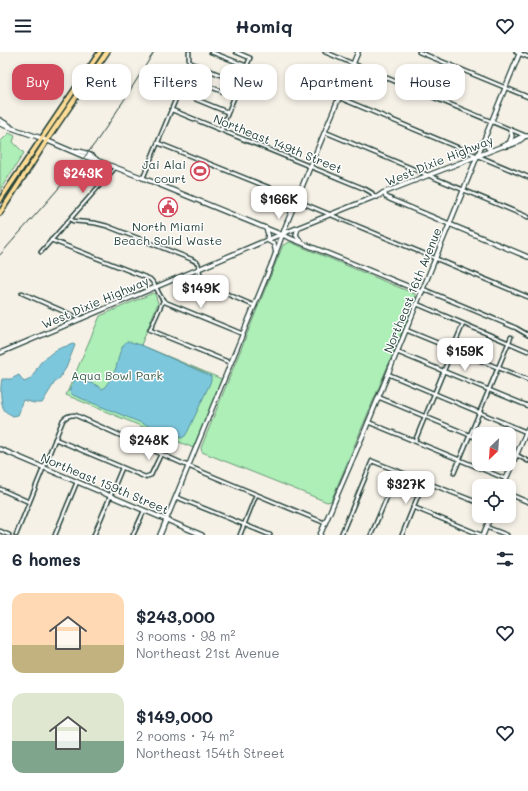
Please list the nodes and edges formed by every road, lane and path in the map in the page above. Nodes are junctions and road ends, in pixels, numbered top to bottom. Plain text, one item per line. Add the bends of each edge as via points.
1 (100, 52) edge
2 (108, 52) edge
3 (189, 52) edge
4 (211, 52) edge
5 (236, 52) edge
6 (325, 52) edge
7 (358, 52) edge
8 (420, 52) edge
9 (519, 52) edge
10 (528, 57) edge
11 (189, 62) joint
12 (92, 64) edge
13 (100, 64) edge
14 (242, 64) edge
15 (248, 64) edge
16 (353, 64) joint
17 (220, 75) edge
18 (387, 78) edge
19 (506, 88) junction
20 (72, 94) edge
21 (528, 97) edge
22 (75, 100) edge
23 (175, 100) edge
24 (198, 100) edge
25 (232, 100) edge
26 (339, 100) edge
27 (345, 100) edge
28 (172, 110) junction
29 (227, 112) junction
30 (0, 120) edge
31 (492, 122) junction
32 (0, 124) edge
33 (11, 127) junction
34 (221, 130) junction
35 (510, 130) junction
36 (325, 132) junction
37 (526, 137) edge
38 (42, 138) junction
39 (47, 141) junction
40 (483, 142) junction
41 (509, 142) junction
42 (158, 144) junction
43 (503, 146) junction
44 (492, 150) junction
45 (477, 156) junction
46 (311, 166) junction
47 (115, 168) junction
48 (428, 176) junction
49 (528, 177) edge
50 (143, 178) junction
51 (463, 190) junction
52 (384, 193) junction
53 (375, 197) junction
54 (297, 199) junction
55 (0, 200) edge
56 (0, 213) edge
57 (331, 215) junction
58 (528, 217) edge
59 (71, 219) junction
60 (450, 224) junction
61 (266, 228) junction
62 (298, 228) junction
63 (282, 235) junction
64 (51, 240) junction
65 (267, 240) junction
66 (301, 242) junction
67 (41, 252) dead end
68 (276, 253) junction
69 (528, 257) edge
70 (435, 258) junction
71 (199, 270) junction
72 (156, 288) junction
73 (422, 291) junction
74 (22, 293) dead end
75 (528, 297) edge
76 (163, 300) junction
77 (417, 304) junction
78 (255, 306) junction
79 (81, 319) junction
80 (464, 324) junction
81 (406, 330) junction
82 (243, 334) junction
83 (528, 335) edge
84 (511, 338) dead end
85 (508, 343) junction
86 (453, 349) junction
87 (528, 351) edge
88 (397, 352) junction
89 (0, 353) edge
90 (231, 363) junction
91 (498, 367) junction
92 (444, 371) junction
93 (388, 374) junction
94 (528, 380) edge
95 (489, 390) junction
96 (434, 394) junction
97 (378, 397) junction
98 (528, 406) edge
99 (480, 412) junction
100 (425, 416) junction
101 (368, 422) junction
102 (528, 428) edge
103 (526, 432) junction
104 (470, 435) junction
105 (55, 439) junction
106 (415, 441) junction
107 (0, 449) edge
108 (161, 454) junction
109 (516, 455) joint
110 (460, 460) junction
111 (528, 461) edge
112 (188, 466) junction
113 (43, 468) junction
114 (122, 468) junction
115 (398, 471) junction
116 (509, 471) edge
117 (454, 473) dead end
118 (506, 479) joint
119 (424, 481) junction
120 (77, 482) junction
121 (0, 490) edge
122 (256, 495) junction
123 (110, 496) junction
124 (176, 496) junction
125 (516, 497) edge
126 (472, 500) edge
127 (29, 502) junction
128 (528, 502) edge
129 (413, 507) junction
130 (144, 511) junction
131 (166, 520) junction
132 (325, 523) junction
133 (488, 523) edge
134 (244, 524) junction
135 (486, 527) junction
136 (0, 531) edge
137 (9, 535) edge
138 (16, 535) edge
139 (55, 535) edge
140 (94, 535) edge
141 (133, 535) edge
142 (160, 535) edge
143 (202, 535) edge
144 (240, 535) edge
145 (270, 535) edge
146 (320, 535) edge
147 (341, 535) edge
148 (371, 535) edge
149 (403, 535) edge
150 (482, 535) edge
151 (507, 535) edge

1 - 12 main road
2 - 13 main road
3 - 11 street
4 - 14 street
5 - 15 street via 250,58
6 - 16 street
7 - 16 street
8 - 19 street
9 - 10 street
9 - 19 street, Northeast 16th Avenue
11 - 17 street
18 - 31 street
19 - 21 street
19 - 31 street, Northeast 16th Avenue
20 - 38 main road
22 - 39 main road
23 - 28 street
24 - 29 street
25 - 29 street
26 - 36 street
27 - 45 street
28 - 34 street, Northeast 149th Street
28 - 42 street
29 - 34 street
30 - 33 street
31 - 35 street
31 - 40 street, Northeast 16th Avenue
32 - 33 street
33 - 38 street
34 - 46 street, Northeast 149th Street
35 - 37 street
35 - 41 street via 512,136
36 - 46 street
36 - 48 street
37 - 41 street, West Dixie Highway
37 - 43 street, West Dixie Highway
38 - 39 street
38 - 55 main road
39 - 47 street via 79,151
39 - 56 main road
40 - 44 street
40 - 45 street, Northeast 16th Avenue
41 - 43 street, West Dixie Highway
42 - 50 street
42 - 54 street
43 - 44 street, West Dixie Highway
44 - 45 street, West Dixie Highway
45 - 48 street, West Dixie Highway
45 - 49 street
45 - 51 street, Northeast 16th Avenue
46 - 53 street, Northeast 149th Street via 365,189
46 - 54 street
47 - 50 street
47 - 59 street
48 - 51 street
48 - 52 street, West Dixie Highway
50 - 61 street
51 - 58 street
51 - 60 street, Northeast 16th Avenue
52 - 53 street, West Dixie Highway
52 - 60 street via 392,200
53 - 57 street, West Dixie Highway
54 - 57 street
54 - 63 street
57 - 62 street, West Dixie Highway
57 - 70 street
59 - 64 street
59 - 71 street via 113,228 191,259 198,264
60 - 69 street
60 - 70 street, Northeast 16th Avenue
61 - 63 street
61 - 65 street
62 - 63 street, West Dixie Highway
62 - 66 street via 296,235
63 - 65 street, West Dixie Highway
63 - 66 street
63 - 68 street
64 - 67 street
64 - 72 street via 150,279
65 - 68 street via 274,244
65 - 71 street, West Dixie Highway
66 - 73 street
68 - 78 street
70 - 73 street, Northeast 16th Avenue
70 - 75 street
71 - 72 street, West Dixie Highway
71 - 78 street via 206,285
72 - 76 street
72 - 79 street, West Dixie Highway
73 - 77 street, Northeast 16th Avenue
73 - 83 street
74 - 79 street
76 - 82 street
76 - 90 street via 150,330
77 - 80 street
77 - 81 street, Northeast 16th Avenue
78 - 82 street
79 - 89 street, West Dixie Highway
80 - 85 street
80 - 86 street
81 - 86 street
81 - 88 street, Northeast 16th Avenue
82 - 90 street
84 - 85 street
85 - 87 street
85 - 91 street
86 - 91 street
86 - 92 street
88 - 92 street
88 - 93 street, Northeast 16th Avenue
90 - 112 street
91 - 94 street
91 - 95 street
92 - 95 street
92 - 96 street
93 - 96 street
93 - 97 street, Northeast 16th Avenue
95 - 98 street
95 - 99 street
96 - 99 street
96 - 100 street
97 - 100 street
97 - 101 street, Northeast 16th Avenue
99 - 103 street
99 - 104 street
100 - 104 street
100 - 106 street
101 - 106 street
101 - 132 street, Northeast 16th Avenue
102 - 103 street
103 - 109 street
104 - 110 street
105 - 108 street via 65,417 75,415
105 - 113 street
105 - 114 street
106 - 110 street
107 - 113 street, Northeast 159th Street
108 - 112 street
108 - 114 street via 148,477
109 - 111 street
110 - 117 street
110 - 118 street
112 - 122 street
112 - 124 street
113 - 120 street, Northeast 159th Street
113 - 127 street
114 - 123 street
115 - 119 street
115 - 147 street via 372,461
115 - 148 street
116 - 118 street
119 - 126 street
119 - 129 street
120 - 123 street, Northeast 159th Street
120 - 139 street
121 - 127 street
122 - 132 street
122 - 134 street
123 - 130 street, Northeast 159th Street
123 - 140 street
124 - 131 street
124 - 134 street
125 - 128 street
127 - 138 street
129 - 149 street
129 - 150 street
130 - 131 street, Northeast 159th Street
130 - 141 street
131 - 142 street
131 - 143 street, Northeast 159th Street
132 - 146 street, Northeast 16th Avenue
133 - 135 street
134 - 144 street
134 - 145 street
135 - 150 street
135 - 151 street
136 - 137 street

